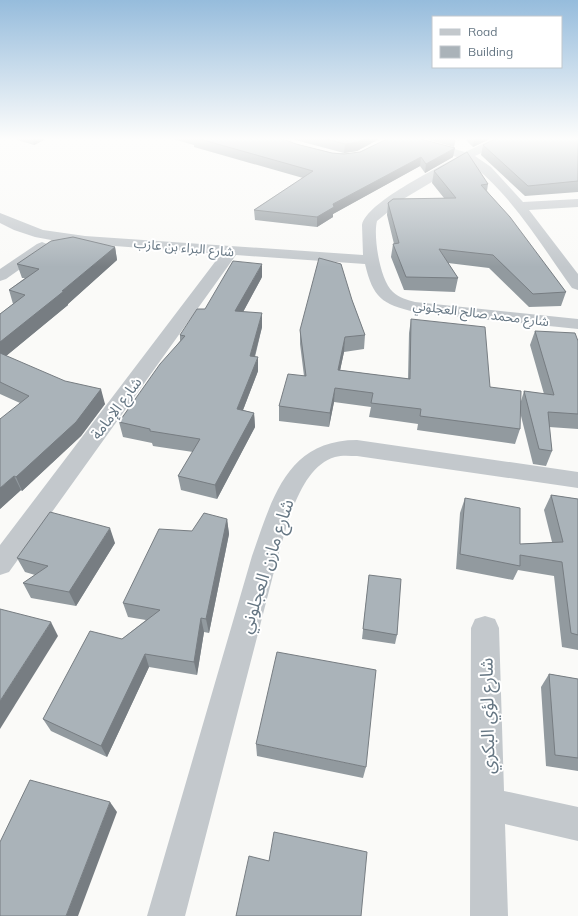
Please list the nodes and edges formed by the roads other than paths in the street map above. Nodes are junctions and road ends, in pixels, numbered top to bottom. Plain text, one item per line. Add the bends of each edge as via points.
1 (426, 181) edge
2 (497, 181) edge
3 (578, 204) edge
4 (518, 206) junction
5 (0, 217) edge
6 (57, 236) junction
7 (231, 252) junction
8 (371, 260) junction
9 (0, 276) edge
10 (578, 285) edge
11 (578, 324) edge
12 (578, 480) edge
13 (0, 564) edge
14 (486, 628) dead end
15 (488, 804) junction
16 (578, 824) edge
17 (166, 916) edge
18 (489, 916) edge

1 - 8 street, شارع محمد صالح العجلوني via 374,215 369,224
2 - 4 street
3 - 4 street
4 - 10 street
5 - 6 street, شارع البراء بن عازب via 26,230
6 - 7 street, شارع البراء بن عازب
6 - 9 street
7 - 8 street, شارع البراء بن عازب
7 - 13 street, شارع الإمامة
8 - 11 street, شارع محمد صالح العجلوني via 382,293 402,304 434,310
12 - 17 street, شارع مازن العجلوني via 358,448 338,449 323,454 310,464 285,499 265,556
14 - 15 street, شارع لؤي البكري
15 - 16 street
15 - 18 street, شارع لؤي البكري

